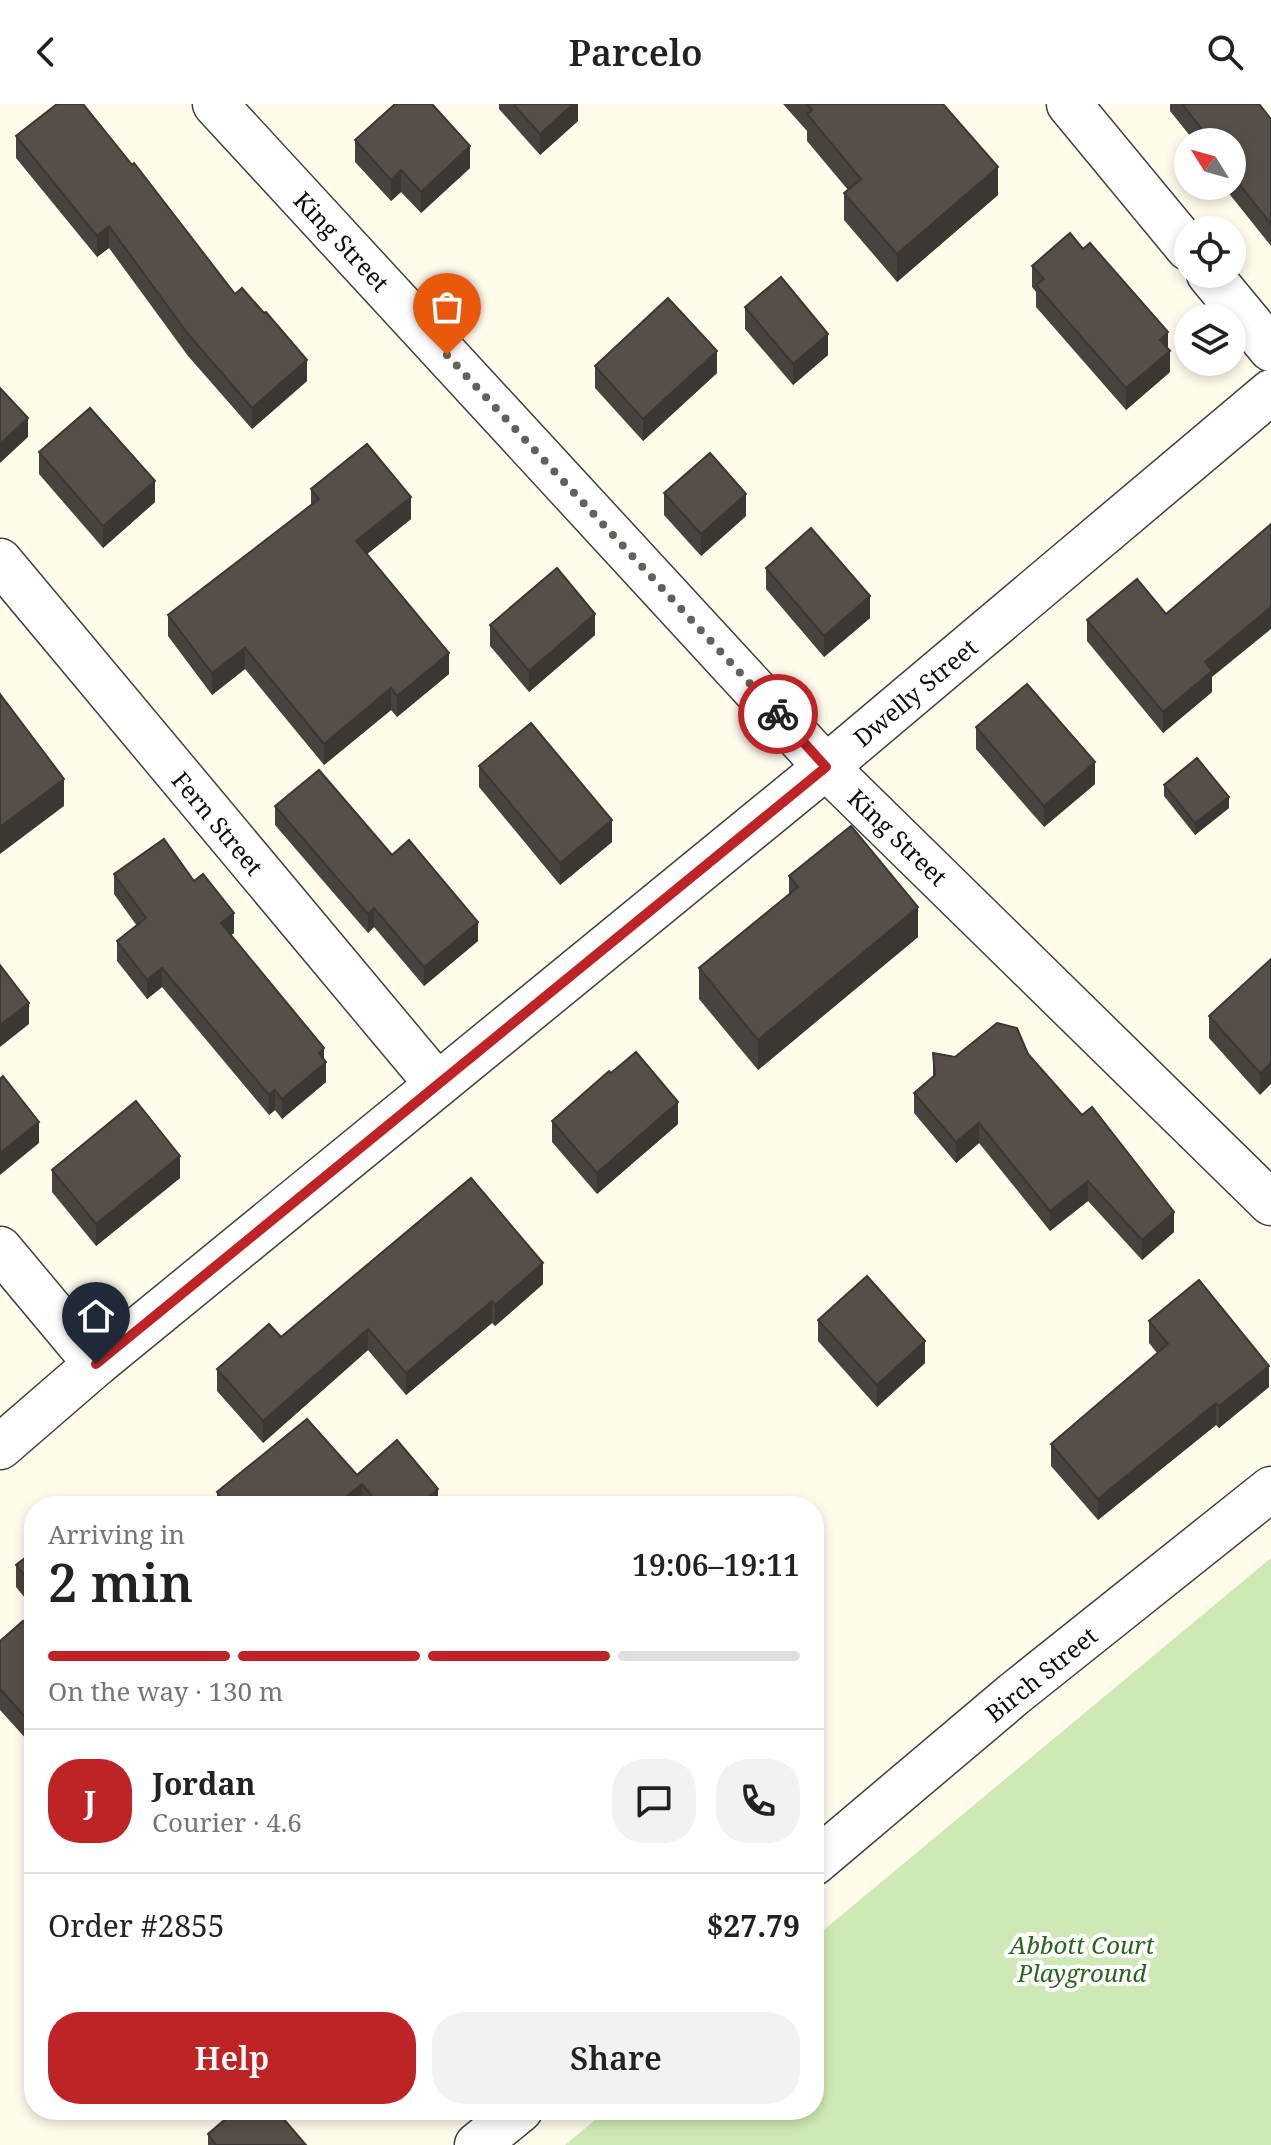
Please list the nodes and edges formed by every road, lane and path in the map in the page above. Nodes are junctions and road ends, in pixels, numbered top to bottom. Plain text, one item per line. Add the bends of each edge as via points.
1 (215, 104) edge
2 (1069, 104) edge
3 (1174, 231) edge
4 (1221, 288) edge
5 (1271, 349) edge
6 (1271, 392) edge
7 (0, 561) edge
8 (826, 767) junction
9 (437, 1084) junction
10 (1271, 1203) edge
11 (0, 1249) edge
12 (96, 1364) junction
13 (0, 1447) edge
14 (1271, 1489) edge
15 (824, 1855) edge
16 (508, 2120) edge
17 (477, 2145) edge

1 - 8 street, King Street
2 - 3 street
4 - 5 street
6 - 8 street, Dwelly Street
7 - 9 street, Fern Street
8 - 9 street, Dwelly Street
8 - 10 street, King Street
9 - 12 street, Dwelly Street
11 - 12 street
12 - 13 street, Dwelly Street
14 - 15 street, Birch Street via 1014,1694
16 - 17 street

